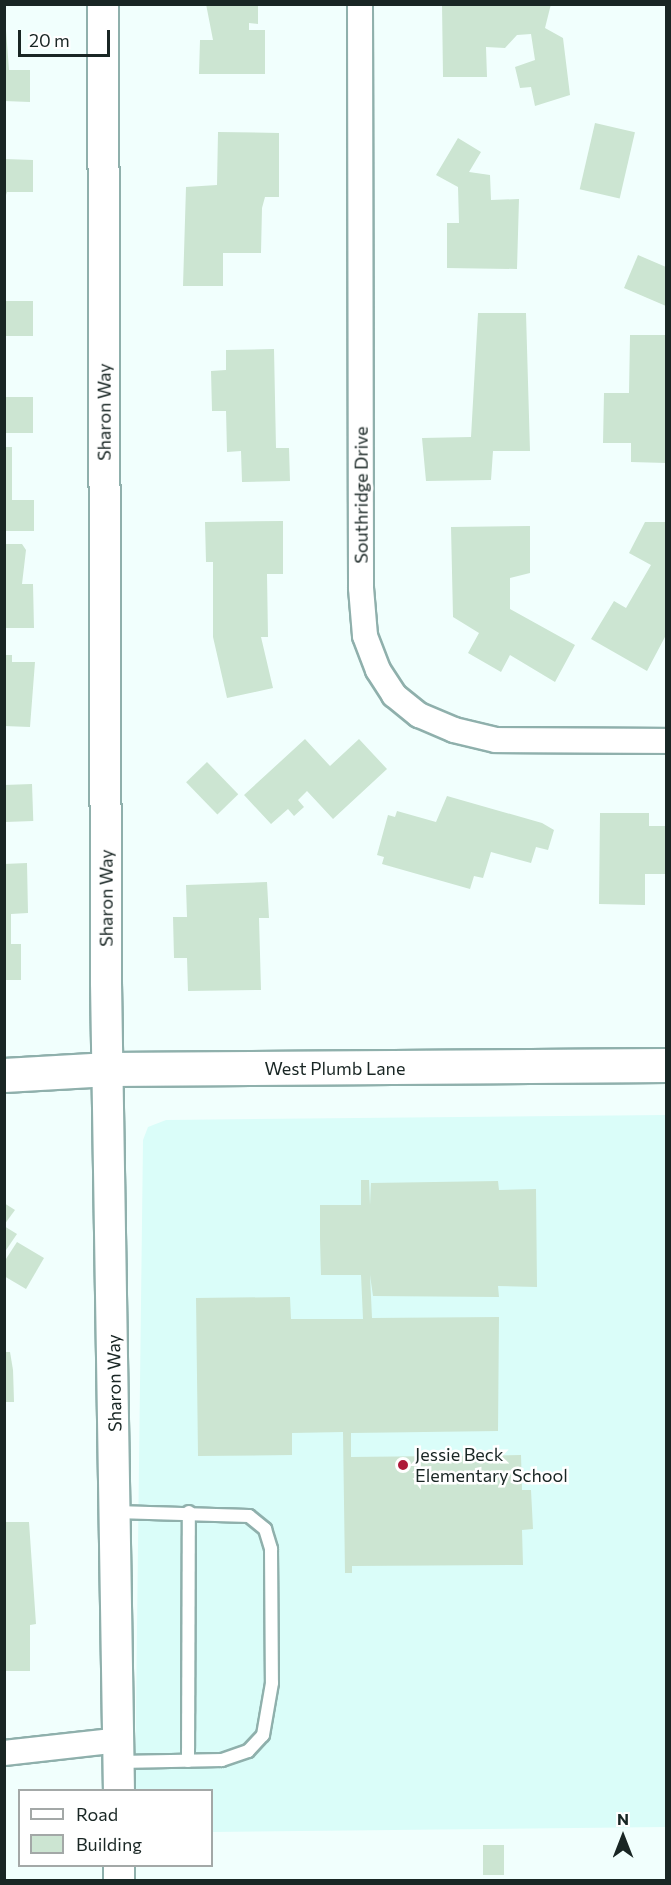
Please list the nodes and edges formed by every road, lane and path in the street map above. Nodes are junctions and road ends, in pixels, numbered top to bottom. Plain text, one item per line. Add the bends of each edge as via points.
1 (103, 4) edge
2 (360, 4) edge
3 (666, 741) edge
4 (666, 1065) edge
5 (110, 1069) junction
6 (4, 1075) edge
7 (116, 1512) junction
8 (189, 1512) junction
9 (4, 1753) edge
10 (188, 1761) junction
11 (119, 1764) edge

1 - 5 street, Sharon Way
2 - 3 street, Southridge Drive via 364,636 394,695 419,715 454,730 496,740
4 - 5 main road, West Plumb Lane
5 - 6 main road, West Plumb Lane
5 - 7 street, Sharon Way
7 - 8 lane
7 - 11 street, Sharon Way
8 - 10 lane
8 - 10 lane via 249,1516 266,1529 271,1549 271,1703 264,1735 248,1751 222,1760
9 - 11 street
10 - 11 lane

